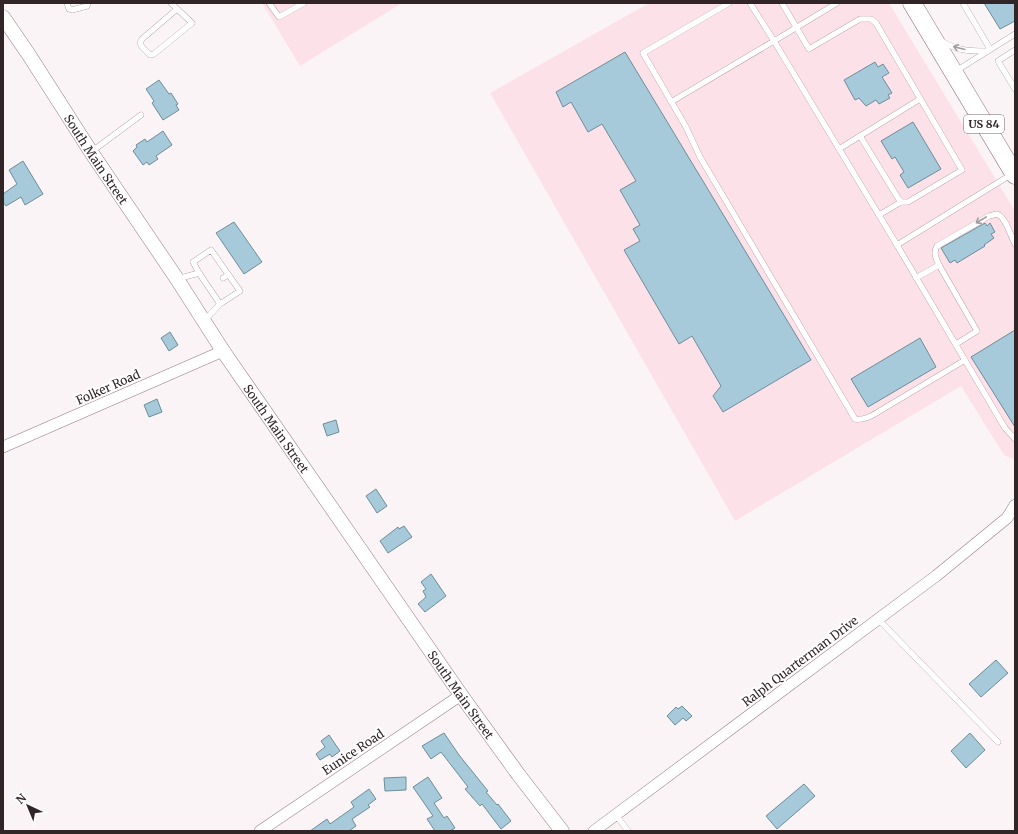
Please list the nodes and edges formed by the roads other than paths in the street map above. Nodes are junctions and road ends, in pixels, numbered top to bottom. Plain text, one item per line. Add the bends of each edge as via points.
1 (67, 3) edge
2 (88, 3) edge
3 (171, 3) edge
4 (269, 3) edge
5 (304, 3) edge
6 (729, 3) edge
7 (750, 3) edge
8 (782, 3) edge
9 (837, 3) edge
10 (912, 3) edge
11 (963, 3) edge
12 (177, 9) junction
13 (3, 18) edge
14 (797, 27) junction
15 (1015, 34) edge
16 (932, 36) junction
17 (774, 41) junction
18 (989, 50) junction
19 (1015, 50) edge
20 (954, 72) junction
21 (1015, 89) edge
22 (920, 100) junction
23 (671, 102) junction
24 (141, 115) dead end
25 (860, 136) junction
26 (839, 149) junction
27 (91, 152) junction
28 (1015, 174) edge
29 (901, 202) junction
30 (879, 215) junction
31 (1015, 244) edge
32 (897, 245) junction
33 (939, 265) junction
34 (200, 273) junction
35 (916, 278) junction
36 (177, 279) junction
37 (220, 304) junction
38 (204, 321) junction
39 (956, 344) junction
40 (223, 351) junction
41 (964, 360) junction
42 (1015, 439) edge
43 (3, 447) edge
44 (1015, 506) edge
45 (878, 618) junction
46 (461, 695) junction
47 (998, 742) dead end
48 (616, 815) junction
49 (260, 831) edge
50 (562, 831) edge
51 (594, 831) edge
52 (628, 831) edge

1 - 2 lane via 72,10 87,6
3 - 12 lane
4 - 5 lane via 279,18
6 - 23 lane via 643,53
7 - 17 lane
8 - 14 lane
9 - 14 lane
10 - 16 highway, US 84
11 - 18 lane
12 - 12 lane via 192,23 150,55 142,47 142,39
13 - 27 street, South Main Street
14 - 17 lane
14 - 22 lane via 809,49 860,19 871,19 876,23
15 - 18 lane
18 -> 16 lane via 957,49
16 - 20 highway, US 84
17 - 23 lane
17 - 26 lane
18 - 20 lane
19 - 21 lane via 998,61
20 - 28 highway, US 84
22 - 25 lane
22 - 29 lane via 962,170 908,202
23 - 41 lane via 700,157 855,419 868,418
24 - 27 lane
25 - 26 lane
25 - 29 lane
26 - 30 lane
27 - 36 street, South Main Street
28 - 32 lane
29 - 30 lane
30 - 32 lane
31 -> 33 lane via 1004,218 997,214 989,216 938,246 935,253
32 - 35 lane
33 - 35 lane
33 - 39 lane via 978,331
34 - 36 lane
34 - 37 lane via 211,285
34 - 37 lane via 193,262 211,250 226,276 240,291
35 - 39 lane
36 - 38 street, South Main Street
37 - 38 lane
38 - 40 street, South Main Street
39 - 41 lane
40 - 43 street, Folker Road
40 - 46 street, South Main Street
41 - 42 lane via 1005,428
44 - 45 street, Ralph Quarterman Drive via 1008,518 936,576
45 - 47 lane
45 - 48 street, Ralph Quarterman Drive
46 - 49 street, Eunice Road
46 - 50 street, South Main Street
48 - 51 street, Ralph Quarterman Drive
48 - 52 lane

